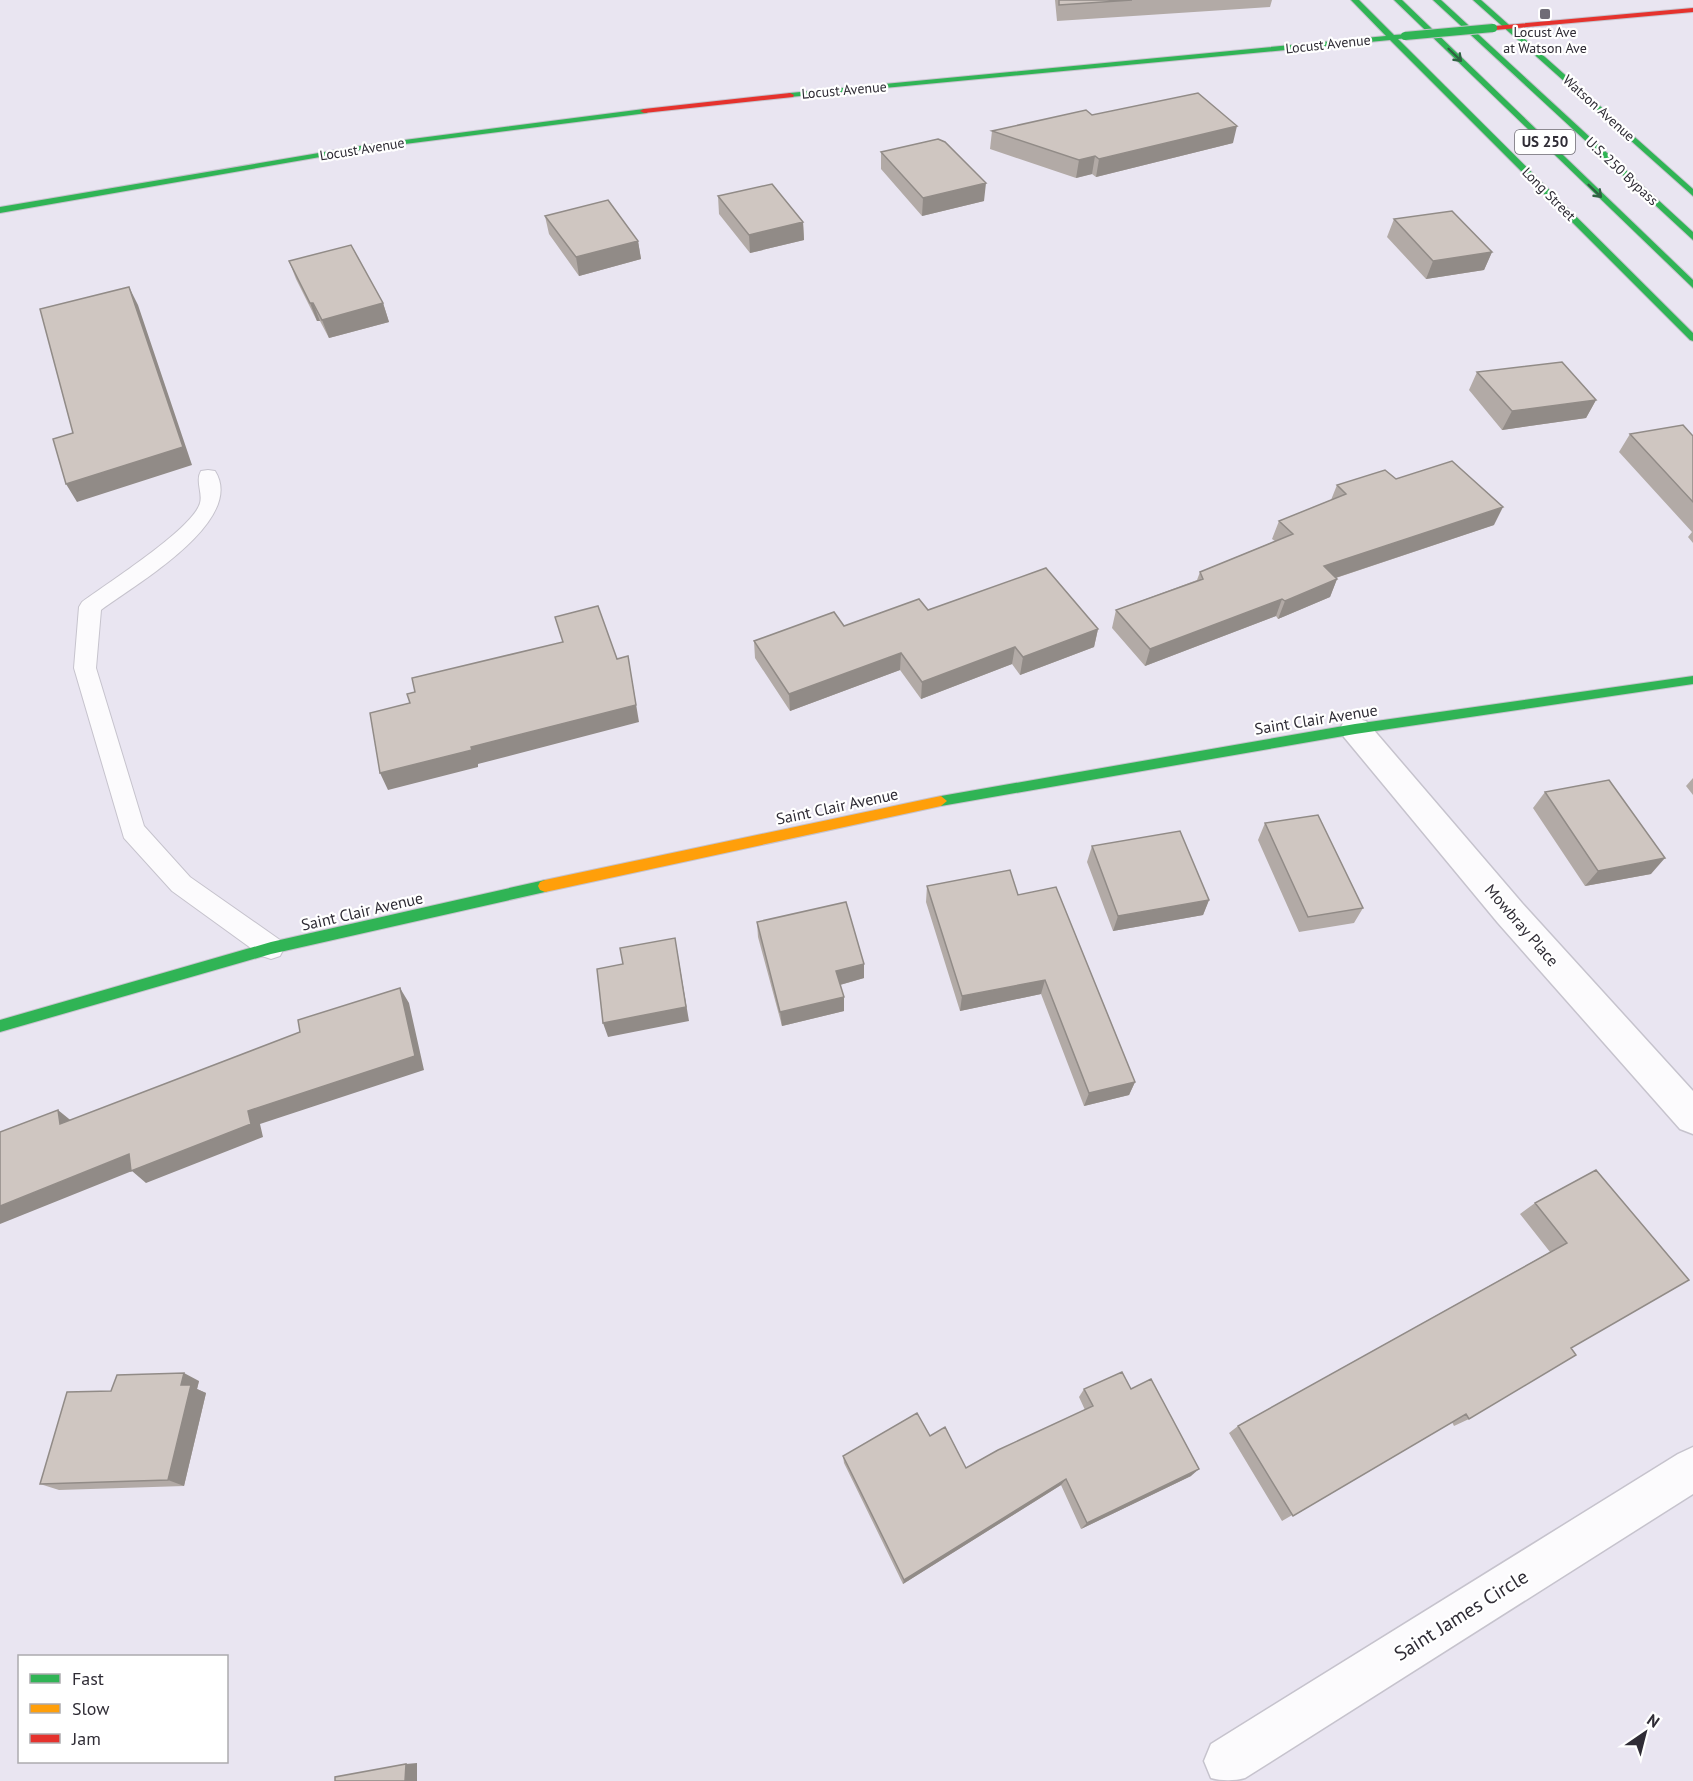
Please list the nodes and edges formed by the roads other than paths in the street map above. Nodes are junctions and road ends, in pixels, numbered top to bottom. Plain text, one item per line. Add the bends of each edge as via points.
1 (1355, 0) edge
2 (1398, 0) edge
3 (1437, 0) edge
4 (1477, 0) edge
5 (1693, 10) edge
6 (1508, 27) junction
7 (1398, 37) junction
8 (1693, 193) edge
9 (0, 210) edge
10 (1693, 237) edge
11 (1693, 285) edge
12 (1693, 338) edge
13 (208, 476) dead end
14 (1693, 680) edge
15 (1355, 729) junction
16 (272, 948) junction
17 (0, 1026) edge
18 (1693, 1117) edge
19 (1693, 1469) edge
20 (1228, 1761) dead end

1 - 7 main road, Long Street
2 -> 11 main road, US 250
3 - 10 main road, U.S. 250 Bypass / US 250
4 - 6 main road, Watson Avenue
5 - 6 main road, Locust Avenue
6 - 7 main road, Locust Avenue, bridge
6 - 8 main road, Watson Avenue
7 - 9 main road, Locust Avenue via 566,120 366,147
7 - 12 main road, Long Street
13 - 16 lane via 210,504 191,532 90,607 85,668 133,831 181,884
14 - 15 main road, Saint Clair Avenue
15 - 16 main road, Saint Clair Avenue via 997,789 723,846
15 - 18 street, Mowbray Place via 1510,913
16 - 17 main road, Saint Clair Avenue
19 - 20 street, Saint James Circle

